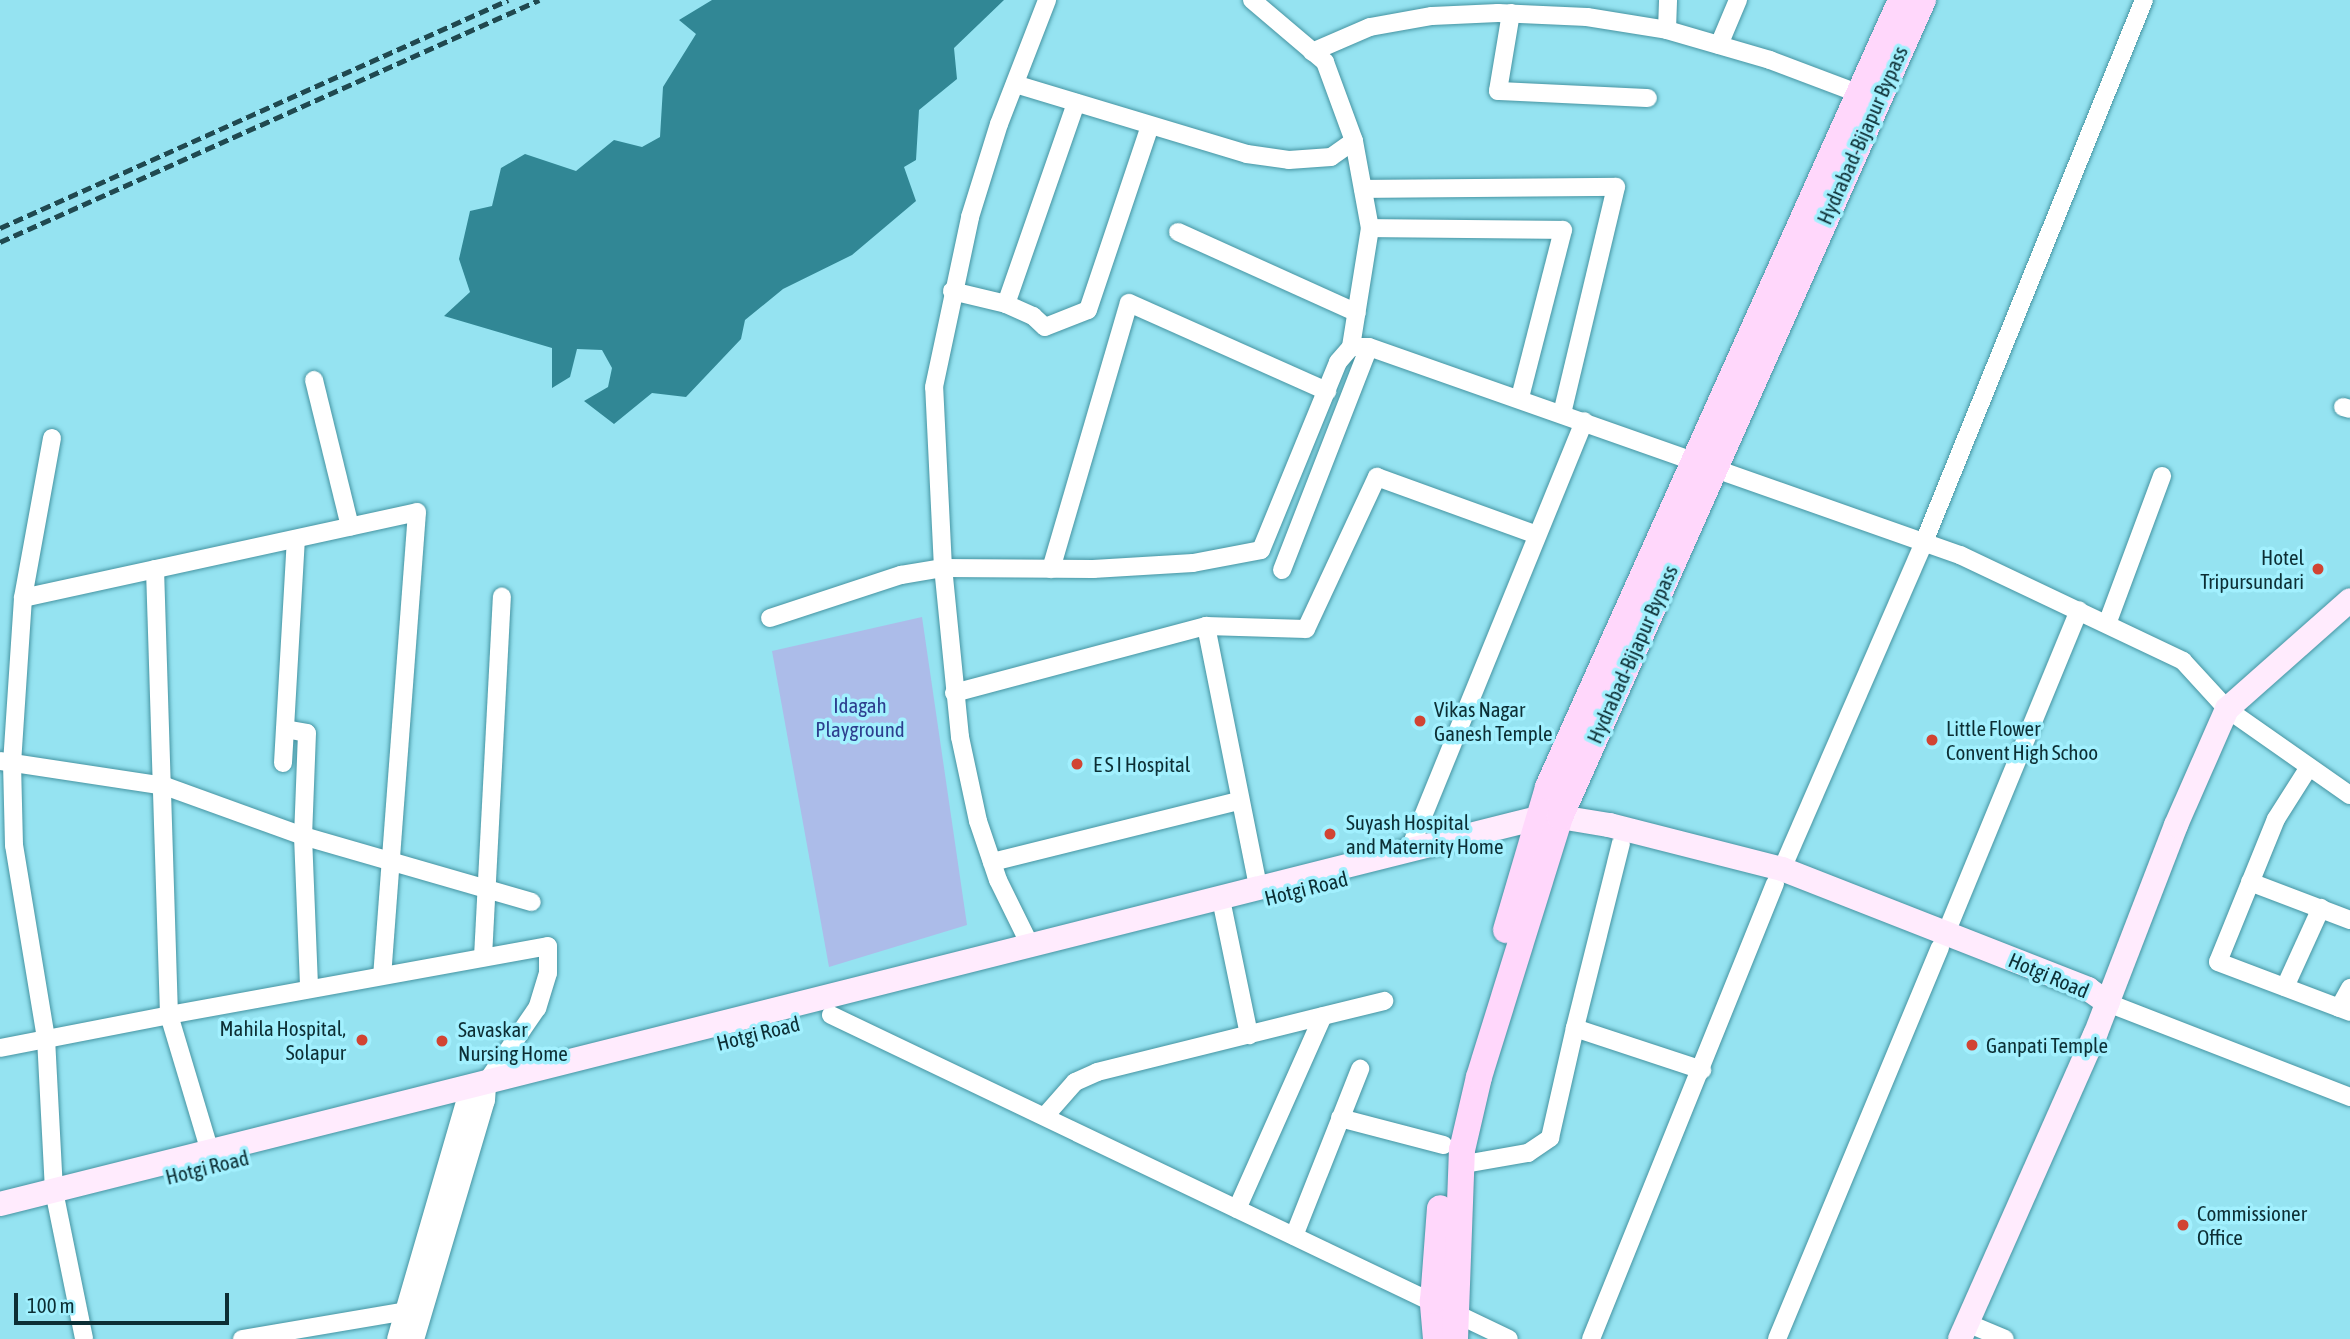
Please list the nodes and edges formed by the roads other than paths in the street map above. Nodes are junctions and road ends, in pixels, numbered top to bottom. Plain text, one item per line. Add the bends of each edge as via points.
1 (1047, 0) edge
2 (1252, 0) edge
3 (1668, 0) edge
4 (1738, 0) edge
5 (1901, 0) edge
6 (1923, 0) edge
7 (2144, 0) edge
8 (1511, 13) junction
9 (1667, 30) junction
10 (1718, 45) junction
11 (1312, 52) junction
12 (1014, 83) junction
13 (1860, 94) junction
14 (1648, 98) dead end
15 (1076, 103) junction
16 (1150, 126) junction
17 (1354, 141) junction
18 (1363, 189) junction
19 (1370, 228) junction
20 (1178, 232) dead end
21 (952, 291) junction
22 (1006, 304) junction
23 (1357, 313) junction
24 (1351, 347) junction
25 (1370, 347) junction
26 (314, 380) dead end
27 (1327, 391) junction
28 (1520, 398) junction
29 (1562, 413) junction
30 (1584, 421) junction
31 (52, 438) dead end
32 (1706, 462) junction
33 (2162, 476) dead end
34 (350, 527) junction
35 (1537, 535) junction
36 (296, 540) junction
37 (1924, 542) junction
38 (943, 568) junction
39 (155, 569) junction
40 (1051, 569) junction
41 (1282, 570) dead end
42 (502, 597) dead end
43 (23, 598) junction
44 (2350, 600) edge
45 (2079, 610) junction
46 (770, 618) dead end
47 (2107, 624) junction
48 (1206, 626) junction
49 (954, 694) junction
50 (2227, 709) junction
51 (285, 729) junction
52 (6, 762) edge
53 (283, 763) dead end
54 (2309, 767) junction
55 (165, 786) junction
56 (2350, 795) edge
57 (1238, 802) junction
58 (1546, 826) junction
59 (303, 836) junction
60 (1621, 843) junction
61 (7, 847) edge
62 (1410, 848) junction
63 (391, 862) junction
64 (992, 862) junction
65 (1778, 877) junction
66 (2250, 882) junction
67 (1258, 887) junction
68 (487, 889) junction
69 (532, 902) dead end
70 (2321, 908) junction
71 (1223, 909) junction
72 (2350, 920) edge
73 (1943, 940) junction
74 (1030, 945) junction
75 (484, 957) junction
76 (383, 974) junction
77 (309, 988) junction
78 (2285, 988) junction
79 (2350, 988) edge
80 (1384, 1000) dead end
81 (2108, 1003) junction
82 (2345, 1010) edge
83 (169, 1014) junction
84 (831, 1014) junction
85 (1323, 1016) junction
86 (1575, 1028) junction
87 (1249, 1035) junction
88 (46, 1038) junction
89 (0, 1048) edge
90 (1360, 1069) dead end
91 (1702, 1070) junction
92 (477, 1094) junction
93 (2350, 1097) edge
94 (1045, 1116) junction
95 (1340, 1118) junction
96 (209, 1152) junction
97 (1452, 1155) junction
98 (56, 1198) junction
99 (0, 1203) edge
100 (1237, 1209) junction
101 (0, 1218) edge
102 (1294, 1236) junction
103 (1443, 1305) junction
104 (413, 1310) junction
105 (1964, 1331) edge
106 (84, 1339) edge
107 (243, 1339) edge
108 (397, 1339) edge
109 (414, 1339) edge
110 (1436, 1339) edge
111 (1455, 1339) edge
112 (1508, 1339) edge
113 (1591, 1339) edge
114 (1777, 1339) edge
115 (2005, 1339) edge

1 - 12 street
2 - 11 street
3 - 9 street
4 - 10 street
5 - 13 main road
6 - 32 main road, Hydrabad-Bijapur Bypass
7 - 37 street
8 - 9 street
8 - 11 street via 1432,16 1370,27
8 - 14 street via 1498,91
9 - 10 street
10 - 13 street
11 - 17 street via 1325,62
12 - 15 street
12 - 21 street via 970,217
13 - 32 main road
15 - 16 street
15 - 22 street
16 - 17 street via 1289,160 1331,157
16 - 22 street via 1088,310 1045,327
17 - 18 street
18 - 19 street
18 - 29 street via 1616,187
19 - 23 street
19 - 28 street via 1563,230
20 - 23 street
21 - 22 street
21 - 38 street via 934,387
23 - 24 street
24 - 25 street
24 - 27 street via 1338,362
25 - 28 street
25 - 41 street
26 - 34 street
27 - 40 street via 1261,550 1192,563
27 - 40 street via 1129,303
28 - 29 street
29 - 30 street
30 - 32 street
30 - 35 street
31 - 43 street
32 - 37 street
32 - 58 main road, Hydrabad-Bijapur Bypass
33 - 47 street
34 - 36 street
34 - 63 street via 417,512
35 - 48 street via 1377,477 1306,629
35 - 62 street
36 - 39 street
36 - 51 street
37 - 45 street
37 - 65 street
38 - 40 street
38 - 46 street via 901,575
38 - 49 street
39 - 43 street
39 - 55 street
42 - 68 street
43 - 52 street
44 - 50 main road
45 - 47 street
45 - 73 street
47 - 50 street via 2183,661
48 - 49 street
48 - 57 street
49 - 64 street via 978,821
50 - 54 street
50 - 81 main road via 2176,825
51 - 53 street
51 - 59 street via 307,733
52 - 55 street
52 - 61 street
54 - 56 street
54 - 66 street via 2276,819
55 - 59 street
55 - 83 street
57 - 64 street
57 - 67 street
58 - 60 main road, Hotgi Road
58 - 62 main road, Hotgi Road
58 - 65 main road, Hotgi Road via 1716,850
58 - 71 main road, Hotgi Road
58 - 97 main road, Hydrabad-Bijapur Bypass via 1479,1077
59 - 63 street
59 - 77 street
60 - 65 main road, Hotgi Road
60 - 86 street
61 - 88 street
62 - 67 main road, Hotgi Road
63 - 68 street
63 - 76 street
64 - 74 street
65 - 73 main road, Hotgi Road
65 - 91 street
66 - 70 street
66 - 78 street via 2218,962
67 - 74 main road, Hotgi Road
68 - 69 street
68 - 75 street
70 - 72 street
70 - 78 street
71 - 84 main road, Hotgi Road
71 - 87 street
73 - 81 main road, Hotgi Road via 2081,1004
73 - 114 street
74 - 92 main road, Hotgi Road
75 - 76 street
75 - 92 street via 548,946 548,972 537,1007
76 - 77 street
77 - 83 street
78 - 82 street
79 - 82 street
80 - 85 street
81 - 93 street
81 - 105 main road
83 - 88 street
83 - 96 street
84 - 92 main road, Hotgi Road
84 - 94 street
85 - 87 street
85 - 100 street
86 - 91 street
86 - 97 street via 1550,1138 1528,1153
87 - 94 street via 1097,1072 1075,1082
88 - 89 street
88 - 98 street
90 - 95 street
91 - 113 street
92 - 96 main road, Hotgi Road
92 - 98 main road, Hotgi Road
92 - 104 street
94 - 100 street
95 - 97 street
95 - 102 street
96 - 98 main road, Hotgi Road
97 - 103 main road, Hydrabad-Bijapur Bypass
98 - 99 main road, Hotgi Road
98 - 101 main road, Hotgi Road
98 - 106 street
100 - 102 street
102 - 103 street
103 - 110 main road
103 - 111 main road, Hydrabad-Bijapur Bypass
103 - 112 street
104 - 107 street
104 - 108 street
104 - 109 street
105 - 115 street

